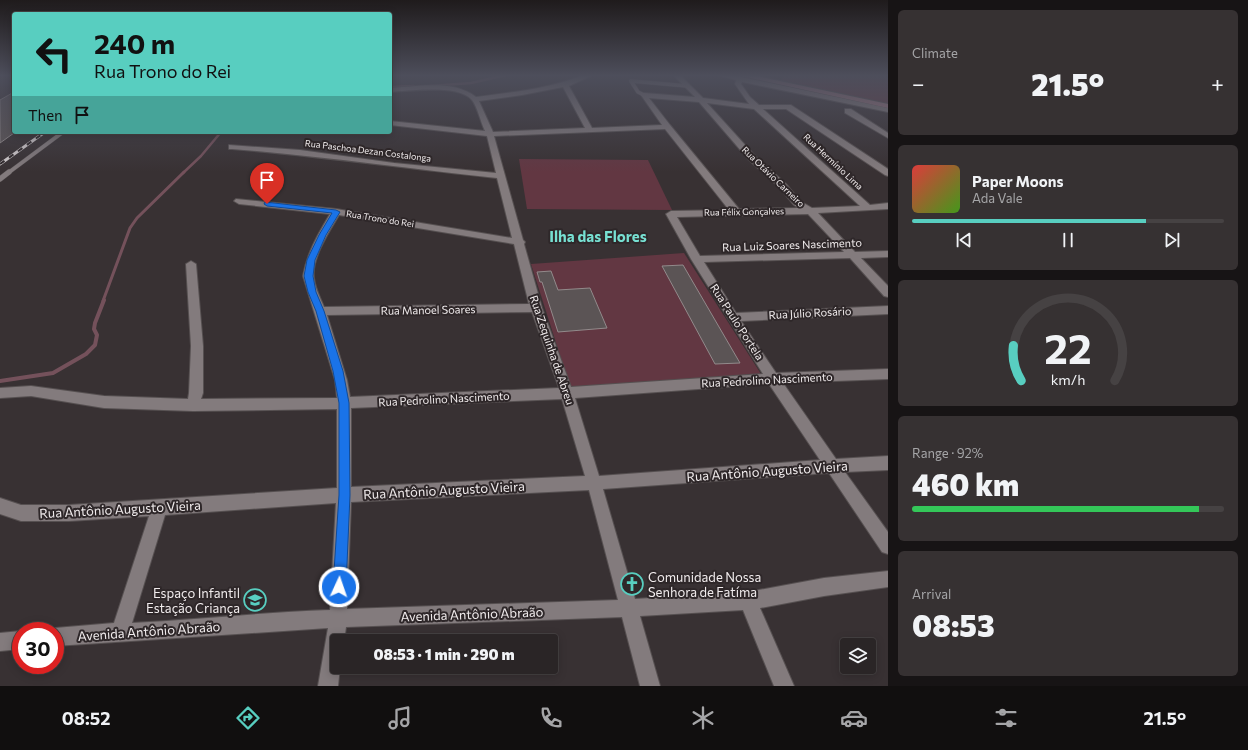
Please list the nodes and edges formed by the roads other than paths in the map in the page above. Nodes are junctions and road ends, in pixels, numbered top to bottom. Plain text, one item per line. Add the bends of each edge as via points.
1 (478, 107) edge
2 (577, 107) edge
3 (653, 107) edge
4 (707, 107) edge
5 (759, 107) edge
6 (790, 107) edge
7 (875, 107) edge
8 (888, 110) edge
9 (848, 111) dead end
10 (392, 123) edge
11 (667, 127) junction
12 (590, 131) junction
13 (60, 134) edge
14 (490, 134) junction
15 (888, 136) edge
16 (232, 147) dead end
17 (888, 173) edge
18 (501, 176) junction
19 (0, 179) edge
20 (239, 201) dead end
21 (888, 206) edge
22 (868, 208) junction
23 (735, 211) junction
24 (811, 211) junction
25 (336, 212) junction
26 (671, 214) joint
27 (520, 242) junction
28 (888, 254) edge
29 (852, 255) junction
30 (696, 259) junction
31 (191, 264) dead end
32 (888, 293) edge
33 (536, 308) junction
34 (888, 310) edge
35 (320, 311) junction
36 (732, 317) junction
37 (888, 374) edge
38 (774, 378) junction
39 (0, 393) edge
40 (567, 393) junction
41 (344, 403) junction
42 (193, 405) junction
43 (888, 464) edge
44 (833, 466) junction
45 (594, 483) junction
46 (344, 495) junction
47 (0, 506) edge
48 (159, 508) junction
49 (888, 546) edge
50 (888, 579) edge
51 (748, 601) junction
52 (629, 608) junction
53 (338, 618) junction
54 (120, 632) junction
55 (64, 636) edge
56 (12, 641) edge
57 (0, 642) edge
58 (328, 686) edge
59 (650, 686) edge
60 (784, 686) edge

1 - 14 street, Rua Zequinha de Abreu
2 - 12 street
3 - 11 street
4 - 24 street, Rua Otávio Carneiro via 752,158 783,186 797,203
5 - 22 street, Rua Hermínio Lima
6 - 17 street
7 - 8 street
9 - 15 street
10 - 14 street
11 - 12 street
11 - 23 street
12 - 14 street
13 - 19 lane
14 - 18 street, Rua Zequinha de Abreu
16 - 18 street, Rua Paschoa Dezan Costalonga via 307,153
18 - 27 street, Rua Zequinha de Abreu
20 - 25 street, Rua Trono do Rei
21 - 22 street, Rua Félix Gonçalves
22 - 24 street, Rua Félix Gonçalves
23 - 24 street, Rua Félix Gonçalves
23 - 26 street, Rua Félix Gonçalves
24 - 29 street, Rua Otávio Carneiro
25 - 27 street, Rua Trono do Rei
25 - 35 street via 311,260 308,276
26 - 30 street, Rua Paulo Portela
27 - 33 street, Rua Zequinha de Abreu
28 - 29 street, Rua Luiz Soares Nascimento
29 - 30 street, Rua Luiz Soares Nascimento
29 - 32 street, Rua Otávio Carneiro
30 - 36 street, Rua Paulo Portela
31 - 42 street via 197,346 196,393
33 - 35 street, Rua Manoel Soares
33 - 40 street, Rua Zequinha de Abreu
34 - 36 street, Rua Júlio Rosário
35 - 41 street via 341,380
36 - 38 street, Rua Paulo Portela
37 - 38 street, Rua Pedrolino Nascimento
38 - 40 street, Rua Pedrolino Nascimento
38 - 44 street, Rua Paulo Portela
39 - 42 street, Rua Pedrolino Nascimento via 31,391 104,402
40 - 41 street, Rua Pedrolino Nascimento
40 - 45 street, Rua Zequinha de Abreu
41 - 42 street, Rua Pedrolino Nascimento
41 - 46 street
43 - 44 street, Rua Antônio Augusto Vieira
44 - 45 street, Rua Antônio Augusto Vieira
44 - 49 street, Rua Paulo Portela
45 - 46 street, Rua Antônio Augusto Vieira
45 - 52 street, Rua Zequinha de Abreu
46 - 48 street, Rua Antônio Augusto Vieira
46 - 53 street
47 - 48 street, Rua Antônio Augusto Vieira via 21,513
48 - 54 street
50 - 51 street, Avenida Antônio Abraão via 824,587
51 - 52 street, Avenida Antônio Abraão
51 - 60 street
52 - 53 street, Avenida Antônio Abraão
52 - 59 street, Rua Zequinha de Abreu
53 - 54 street, Avenida Antônio Abraão
53 - 58 street
54 - 55 street, Avenida Antônio Abraão
56 - 57 street

